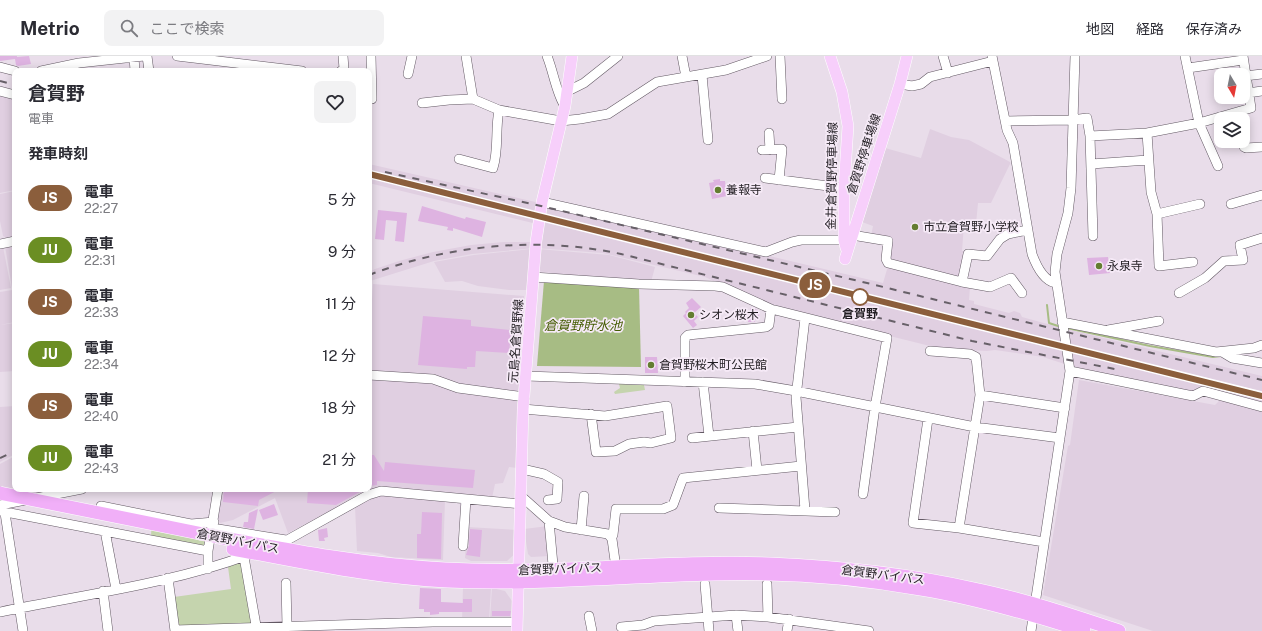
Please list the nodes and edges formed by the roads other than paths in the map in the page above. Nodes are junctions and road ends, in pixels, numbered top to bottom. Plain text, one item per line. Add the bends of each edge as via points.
1 (146, 56) edge
2 (177, 56) edge
3 (343, 56) edge
4 (371, 56) edge
5 (412, 56) edge
6 (466, 56) edge
7 (547, 56) edge
8 (572, 56) edge
9 (618, 56) edge
10 (682, 56) edge
11 (766, 56) edge
12 (780, 56) edge
13 (830, 56) edge
14 (907, 56) edge
15 (943, 56) edge
16 (1075, 56) edge
17 (1185, 56) edge
18 (134, 57) junction
19 (193, 57) edge
20 (96, 58) edge
21 (1243, 58) edge
22 (992, 59) edge
23 (0, 67) edge
24 (54, 68) edge
25 (135, 68) edge
26 (148, 68) edge
27 (260, 68) edge
28 (344, 68) edge
29 (371, 68) edge
30 (1188, 68) junction
31 (1244, 68) edge
32 (12, 70) edge
33 (948, 73) junction
34 (408, 74) dead end
35 (1262, 74) edge
36 (702, 75) junction
37 (1250, 75) edge
38 (686, 77) junction
39 (900, 84) junction
40 (0, 91) edge
41 (568, 91) junction
42 (1262, 91) edge
43 (12, 93) edge
44 (1250, 93) edge
45 (473, 99) junction
46 (782, 99) dead end
47 (1250, 103) edge
48 (422, 104) dead end
49 (565, 106) junction
50 (499, 110) junction
51 (1242, 112) edge
52 (561, 120) junction
53 (1072, 120) junction
54 (1214, 120) edge
55 (1006, 121) junction
56 (1199, 123) junction
57 (1147, 133) junction
58 (769, 134) dead end
59 (1090, 136) junction
60 (708, 140) dead end
61 (1250, 148) edge
62 (1261, 148) edge
63 (459, 159) dead end
64 (1148, 160) junction
65 (1091, 164) junction
66 (1218, 166) dead end
67 (765, 178) dead end
68 (779, 180) junction
69 (844, 188) junction
70 (1262, 195) edge
71 (542, 202) junction
72 (1200, 204) dead end
73 (1231, 204) dead end
74 (1157, 214) junction
75 (1027, 230) junction
76 (1093, 236) dead end
77 (1262, 238) edge
78 (12, 242) edge
79 (0, 244) edge
80 (847, 246) junction
81 (1193, 262) dead end
82 (533, 277) junction
83 (962, 282) junction
84 (1055, 283) junction
85 (1022, 293) dead end
86 (1179, 293) dead end
87 (771, 309) junction
88 (804, 318) junction
89 (1159, 321) dead end
90 (1062, 322) junction
91 (1103, 330) junction
92 (1262, 345) edge
93 (930, 351) dead end
94 (1222, 352) junction
95 (1262, 363) edge
96 (1070, 371) junction
97 (372, 376) edge
98 (526, 376) junction
99 (686, 382) junction
100 (703, 382) junction
101 (796, 391) junction
102 (980, 395) junction
103 (525, 397) junction
104 (1262, 406) edge
105 (875, 407) junction
106 (1065, 408) junction
107 (523, 409) junction
108 (591, 414) junction
109 (928, 418) junction
110 (798, 427) junction
111 (975, 427) junction
112 (753, 431) junction
113 (709, 436) junction
114 (692, 438) dead end
115 (1060, 438) junction
116 (801, 466) junction
117 (522, 469) junction
118 (757, 470) junction
119 (69, 492) edge
120 (218, 492) edge
121 (0, 493) edge
122 (863, 494) dead end
123 (584, 496) dead end
124 (466, 499) junction
125 (521, 500) junction
126 (548, 500) dead end
127 (101, 506) dead end
128 (1, 508) edge
129 (719, 508) dead end
130 (805, 510) junction
131 (835, 512) dead end
132 (549, 521) junction
133 (959, 528) junction
134 (581, 530) junction
135 (105, 531) junction
136 (611, 536) junction
137 (214, 537) junction
138 (284, 542) junction
139 (1044, 542) junction
140 (463, 546) dead end
141 (246, 556) junction
142 (553, 565) dead end
143 (616, 568) junction
144 (208, 569) junction
145 (384, 570) junction
146 (519, 576) junction
147 (168, 578) junction
148 (286, 583) dead end
149 (705, 584) dead end
150 (767, 584) dead end
151 (116, 589) junction
152 (103, 591) junction
153 (19, 608) junction
154 (1034, 609) junction
155 (0, 612) edge
156 (736, 615) junction
157 (589, 616) dead end
158 (707, 616) junction
159 (768, 616) junction
160 (789, 619) junction
161 (287, 626) junction
162 (433, 627) edge
163 (517, 627) edge
164 (621, 627) dead end
165 (328, 628) edge
166 (357, 628) edge
167 (257, 629) edge
168 (842, 629) edge
169 (175, 630) edge
170 (23, 631) edge
171 (108, 631) edge
172 (592, 631) edge
173 (709, 631) edge
174 (738, 631) edge
175 (787, 631) edge
176 (869, 631) edge
177 (1031, 631) edge
178 (1084, 631) edge
179 (1119, 631) edge

1 - 18 street
1 - 26 street
2 - 19 street
3 - 28 street
4 - 29 street
5 - 34 street
6 - 45 street
7 - 49 street via 560,100
8 - 41 main road, 元島名倉賀野線
9 - 41 street via 584,83
10 - 38 street
11 - 36 street via 726,70
12 - 46 street
13 - 69 main road, 金井倉賀野停車場線 via 842,92 848,126
14 - 39 main road, 倉賀野停車場線
15 - 33 street
16 - 53 street
17 - 30 street
18 - 20 street
18 - 25 street
19 - 27 street
20 - 24 street
21 - 30 street
21 - 31 street
22 - 33 street
22 - 55 street
23 - 32 street
30 - 56 street
33 - 39 street via 930,77 921,84
35 - 37 street
36 - 38 street
36 - 60 street
38 - 52 street via 657,82 608,114
39 - 80 main road, 倉賀野停車場線
40 - 43 street
41 - 49 main road, 元島名倉賀野線
42 - 44 street
45 - 48 street
45 - 50 street
47 - 51 street via 1251,108
49 - 52 main road, 元島名倉賀野線
50 - 52 street
50 - 63 street via 496,123 497,154 493,168
52 - 71 main road, 元島名倉賀野線
53 - 55 street
53 - 59 street via 1087,118
53 - 84 street via 1072,188 1057,254
54 - 56 street
55 - 75 street via 1013,143
56 - 57 street
56 - 66 street
57 - 59 street
57 - 64 street
58 - 68 street via 766,150 782,150
59 - 65 street
61 - 62 street
64 - 65 street
64 - 74 street via 1151,192
65 - 76 street
67 - 68 street
68 - 69 street
69 - 80 main road, 金井倉賀野停車場線
70 - 73 street
71 - 80 street via 766,252 801,240
71 - 82 main road, 元島名倉賀野線
72 - 74 street
74 - 81 street via 1159,266
75 - 83 street via 1008,234 1000,239 987,256 968,254
75 - 84 street via 1036,264 1046,278
77 - 86 street via 1240,245 1243,260 1224,261 1205,278
78 - 79 street
80 - 83 street via 888,241 888,263
82 - 87 street via 723,287
82 - 98 main road, 元島名倉賀野線
83 - 85 street via 990,287 1011,278
84 - 90 street
87 - 88 street
87 - 99 street via 769,325 766,327 688,335 685,338
88 - 101 street
88 - 105 street via 887,338
89 - 91 street
90 - 91 street
90 - 96 street
91 - 94 street
92 - 94 street
93 - 102 street via 970,354 976,357
94 - 95 street via 1232,358
96 - 104 street via 1193,396 1203,391
96 - 106 street
97 - 103 street via 433,379 458,388
98 - 99 street
98 - 103 main road, 元島名倉賀野線
99 - 100 street
100 - 101 street via 754,384
100 - 113 street
101 - 105 street
101 - 110 street
102 - 106 street
102 - 111 street
103 - 107 main road, 元島名倉賀野線
105 - 109 street
105 - 122 street
106 - 115 street
107 - 108 street
107 - 117 main road, 元島名倉賀野線
108 - 108 street via 605,416 667,406 671,438 651,443 629,444 615,451 596,452
109 - 111 street
109 - 133 street via 914,523
110 - 112 street
110 - 116 street
111 - 115 street
111 - 133 street
112 - 113 street
112 - 118 street
113 - 114 street
115 - 139 street
116 - 118 street
116 - 130 street
117 - 125 main road, 元島名倉賀野線
117 - 126 street via 544,474 558,482 557,499
118 - 136 street via 683,478 674,505 663,509 616,509 614,535
119 - 128 street
120 - 137 street
121 - 137 highway, 倉賀野バイパス, bridge
123 - 134 street
124 - 125 street
124 - 138 street via 397,495 381,491 368,495 307,527
124 - 140 street
125 - 132 street
125 - 146 main road, 元島名倉賀野線
127 - 137 street via 191,524
128 - 135 street
128 - 137 highway, 倉賀野バイパス
128 - 153 street
129 - 130 street
130 - 131 street
132 - 134 street
132 - 142 street
133 - 139 street
134 - 136 street
135 - 137 street
135 - 151 street
136 - 143 street
137 - 138 street
137 - 144 street
137 - 145 highway, 倉賀野バイパス
138 - 145 highway via 376,557
139 - 154 street
141 - 144 street
141 - 145 highway via 298,569 367,580
141 - 167 street
143 - 146 highway, 倉賀野バイパス
143 - 154 highway, 倉賀野バイパス via 753,564 872,572 973,588
144 - 147 street
145 - 146 highway, 倉賀野バイパス via 445,581
146 - 154 highway, 倉賀野バイパス via 716,574 819,577 922,589
146 - 163 main road, 元島名倉賀野線
147 - 151 street
147 - 169 street
148 - 161 street
149 - 158 street
150 - 159 street
151 - 152 street
152 - 153 street
152 - 171 street
153 - 155 street
153 - 170 street
154 - 177 street
154 - 178 highway, 倉賀野バイパス
154 - 179 highway, 倉賀野バイパス
156 - 158 street
156 - 159 street
156 - 174 street
157 - 172 street
158 - 164 street
158 - 173 street
159 - 160 street
160 - 168 street
160 - 175 street
161 - 165 street
161 - 167 street
162 - 163 street
162 - 166 street
165 - 166 street
167 - 169 street
168 - 176 street

